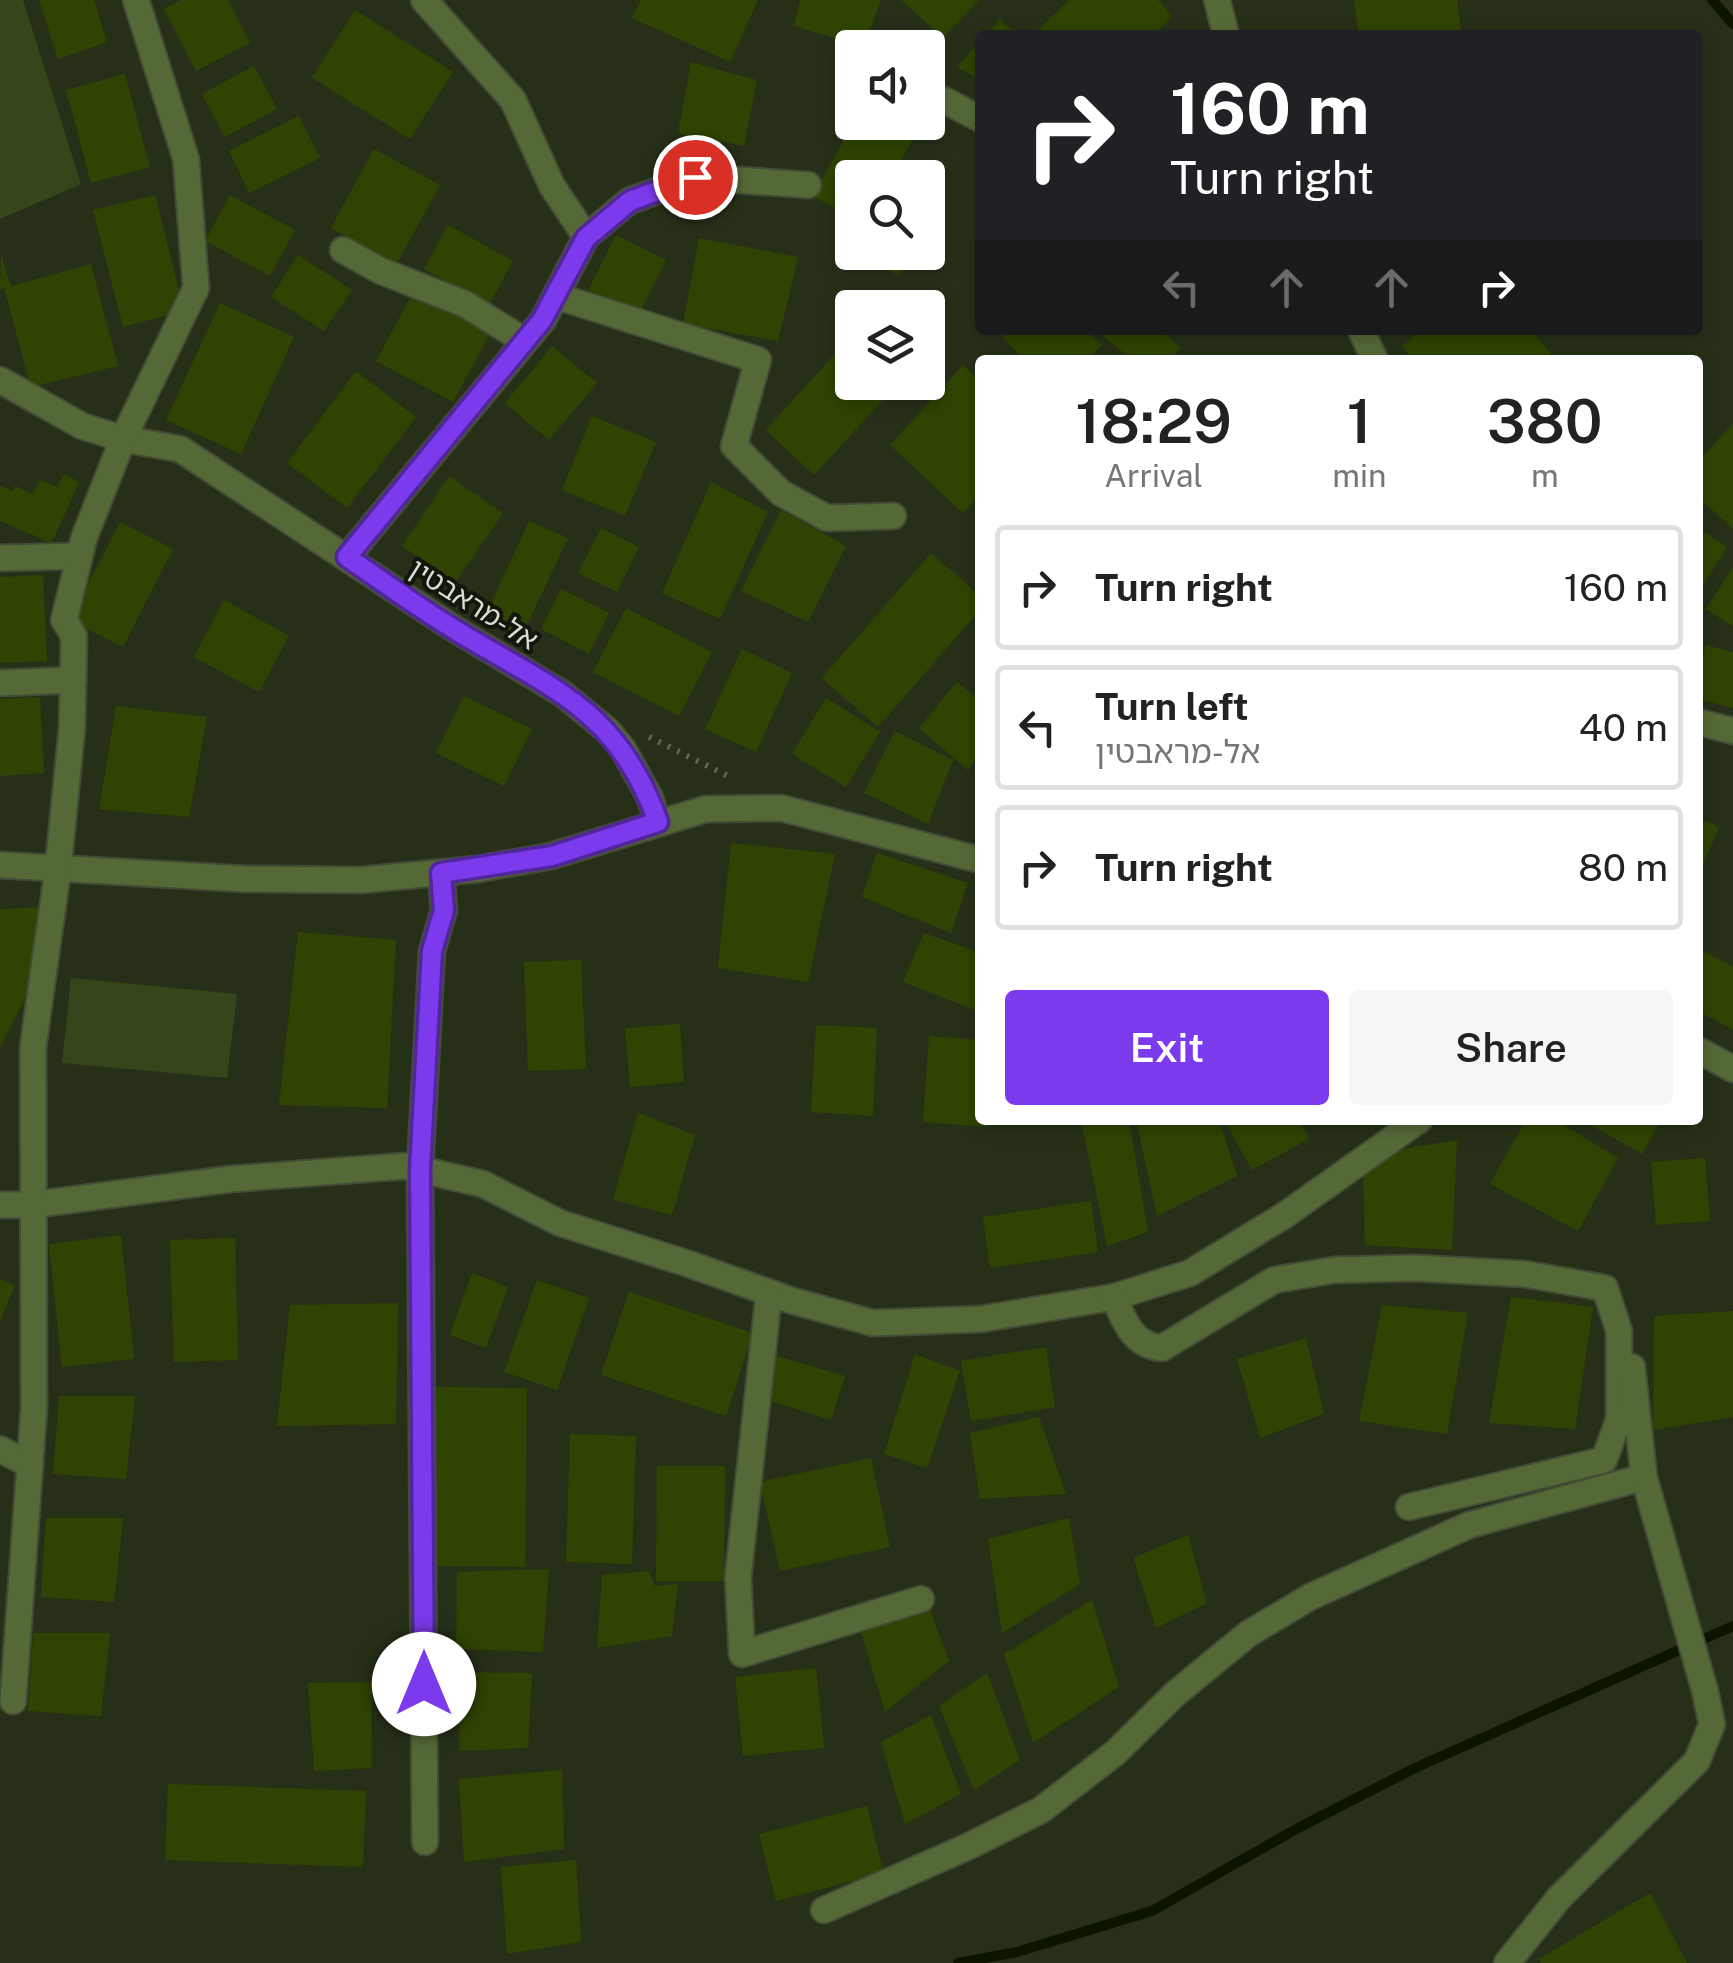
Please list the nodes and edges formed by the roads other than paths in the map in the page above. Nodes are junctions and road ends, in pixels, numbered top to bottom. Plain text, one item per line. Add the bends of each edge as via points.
1 (136, 0) edge
2 (424, 0) edge
3 (1217, 0) edge
4 (1225, 30) edge
5 (945, 101) edge
6 (975, 117) edge
7 (808, 184) dead end
8 (586, 238) junction
9 (343, 250) dead end
10 (556, 296) junction
11 (525, 342) junction
12 (0, 380) edge
13 (122, 439) junction
14 (894, 516) dead end
15 (80, 556) junction
16 (347, 557) junction
17 (0, 558) edge
18 (73, 680) junction
19 (0, 684) edge
20 (1703, 723) edge
21 (1733, 731) edge
22 (658, 822) junction
23 (975, 859) edge
24 (0, 865) edge
25 (58, 869) junction
26 (441, 873) junction
27 (1703, 1053) edge
28 (1733, 1069) edge
29 (1412, 1125) edge
30 (420, 1169) junction
31 (32, 1205) junction
32 (0, 1206) edge
33 (768, 1293) junction
34 (1114, 1297) junction
35 (1619, 1331) junction
36 (0, 1449) edge
37 (30, 1465) junction
38 (1644, 1476) junction
39 (1409, 1507) dead end
40 (921, 1599) dead end
41 (13, 1701) dead end
42 (425, 1842) dead end
43 (824, 1910) dead end
44 (1507, 1963) edge

1 - 13 street via 186,159 196,288
2 - 8 street via 513,100 552,186
3 - 4 street
5 - 6 street
7 - 8 street via 695,177 630,201
8 - 10 street
9 - 11 street via 465,304
10 - 11 street
10 - 14 street via 758,360 734,446 781,493 827,518
11 - 16 street
12 - 13 street, אל-מראבטין via 82,426
13 - 15 street
13 - 16 street, אל-מראבטין via 180,448
15 - 17 street
15 - 18 street via 64,620 74,636
16 - 22 street, אל-מראבטין via 584,709 623,749
18 - 19 street
18 - 25 street
20 - 21 street
22 - 23 street via 706,809 781,808
22 - 26 street via 552,856
24 - 25 street
25 - 26 street via 361,880
25 - 31 street via 33,1047
26 - 30 street via 444,910 432,951
27 - 28 street
29 - 34 street via 1190,1273
30 - 31 street via 231,1179
30 - 33 street via 483,1184 560,1223
30 - 42 street
31 - 32 street
31 - 37 street
33 - 34 street via 873,1323 982,1320
33 - 40 street via 738,1578 742,1654
34 - 35 street via 1128,1330 1162,1348 1274,1280 1414,1268 1525,1274 1605,1288
35 - 38 street via 1634,1372
35 - 39 street via 1619,1419 1604,1460
36 - 37 street
37 - 41 street
38 - 43 street via 1469,1525 1310,1597 1248,1634 1041,1810
38 - 44 street via 1712,1724 1697,1761 1560,1898

